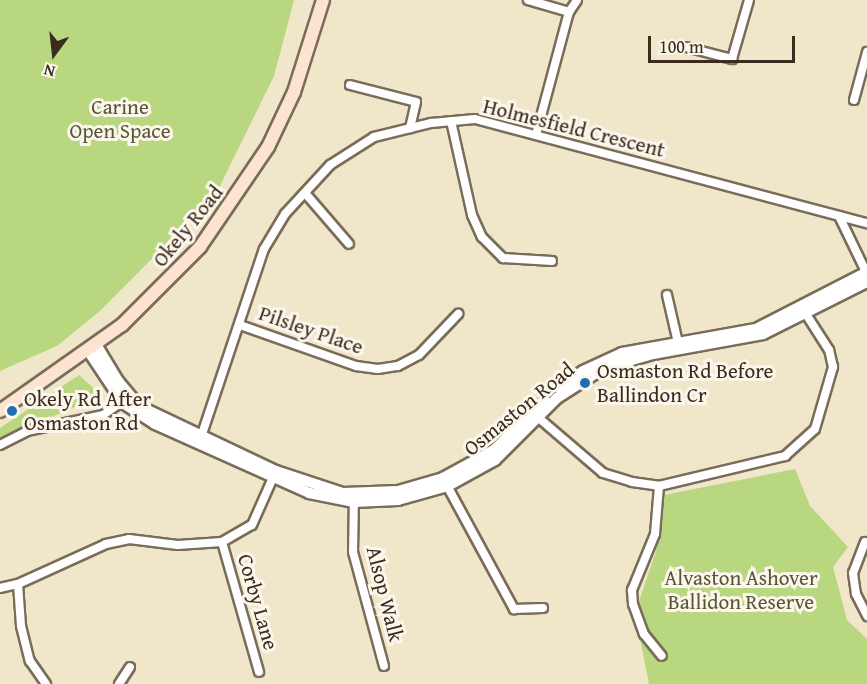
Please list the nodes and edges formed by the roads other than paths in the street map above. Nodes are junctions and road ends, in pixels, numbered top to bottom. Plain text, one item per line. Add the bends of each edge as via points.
1 (323, 0) edge
2 (528, 0) edge
3 (577, 0) edge
4 (749, 0) edge
5 (569, 12) junction
6 (686, 46) dead end
7 (867, 52) edge
8 (350, 85) dead end
9 (854, 100) dead end
10 (451, 121) junction
11 (410, 128) junction
12 (536, 135) junction
13 (305, 193) junction
14 (839, 216) junction
15 (867, 223) edge
16 (349, 244) dead end
17 (552, 261) dead end
18 (867, 273) edge
19 (867, 282) edge
20 (667, 295) dead end
21 (804, 311) junction
22 (458, 314) dead end
23 (240, 325) junction
24 (678, 346) junction
25 (93, 349) junction
26 (126, 400) junction
27 (0, 411) edge
28 (535, 416) junction
29 (200, 440) junction
30 (0, 445) edge
31 (274, 476) junction
32 (446, 482) junction
33 (659, 486) junction
34 (354, 498) junction
35 (222, 542) junction
36 (865, 542) dead end
37 (18, 584) junction
38 (0, 588) edge
39 (543, 608) dead end
40 (867, 616) edge
41 (662, 656) dead end
42 (384, 666) dead end
43 (130, 667) dead end
44 (259, 672) dead end
45 (46, 684) edge
46 (119, 684) edge

1 - 25 main road, Okely Road via 294,92 243,188 168,283
2 - 5 street
3 - 5 street
4 - 6 street via 732,59
5 - 12 street
7 - 9 street
8 - 11 street via 416,102
10 - 11 street, Holmesfield Crescent
10 - 12 street, Holmesfield Crescent via 475,119
10 - 17 street via 471,215 482,237 503,258
11 - 13 street, Holmesfield Crescent via 374,137 330,165
12 - 14 street, Holmesfield Crescent
13 - 16 street
13 - 23 street, Holmesfield Crescent via 264,249
14 - 15 street, Holmesfield Crescent
14 - 18 street
18 - 21 street, Osmaston Road
19 - 21 street, Osmaston Road
20 - 24 street
21 - 24 street, Osmaston Road via 747,331
21 - 33 street via 829,350 833,367 815,429 785,456
22 - 23 street, Pilsley Place via 419,355 398,366 378,369 356,366
23 - 29 street, Holmesfield Crescent
24 - 28 street, Osmaston Road via 638,349 595,365 569,380
25 - 26 street, Osmaston Road
25 - 27 main road, Okely Road
26 - 29 street, Osmaston Road
26 - 30 street via 104,415 27,431
28 - 32 street, Osmaston Road
28 - 33 street via 603,473
29 - 31 street, Osmaston Road
31 - 34 street, Osmaston Road
31 - 35 street via 252,525
32 - 34 street, Osmaston Road
32 - 39 street via 514,609
33 - 41 street via 655,534 632,590 644,634
34 - 42 street, Alsop Walk via 353,552
35 - 37 street via 178,545 129,539 106,544
35 - 44 street, Corby Lane
36 - 40 street via 853,573 856,594
37 - 38 street
37 - 45 street via 21,626 30,661
43 - 46 street

